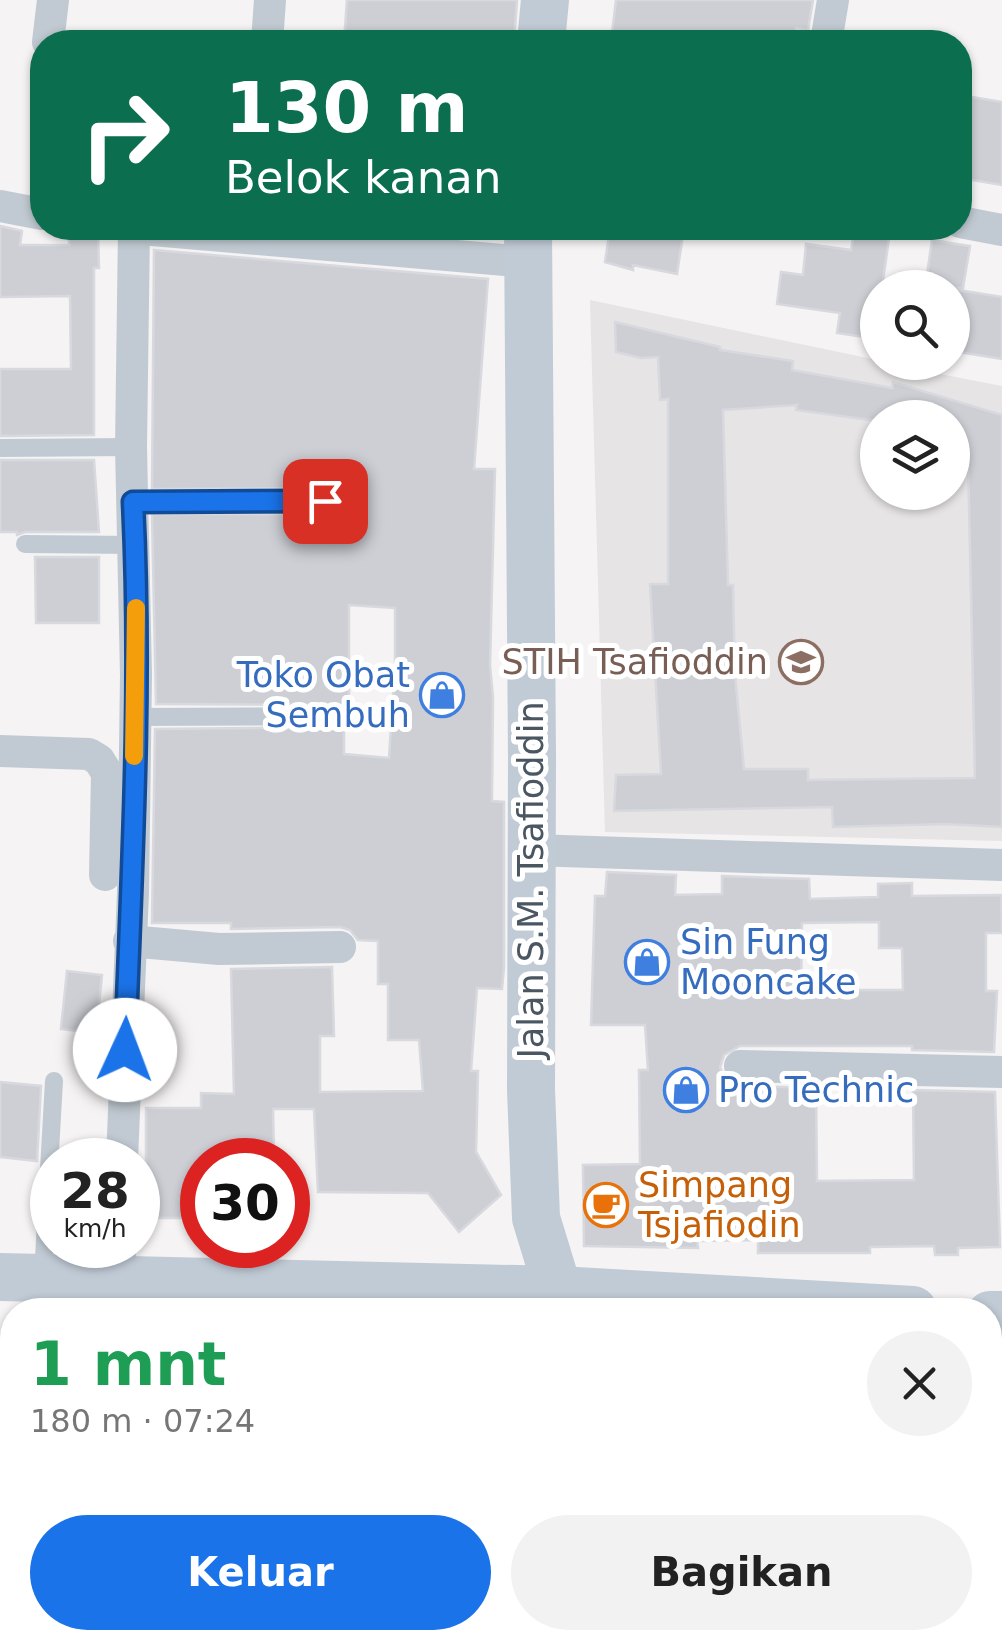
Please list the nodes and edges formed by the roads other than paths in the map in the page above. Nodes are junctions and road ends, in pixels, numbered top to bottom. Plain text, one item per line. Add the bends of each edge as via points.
1 (53, 0) edge
2 (270, 0) edge
3 (545, 0) edge
4 (833, 0) edge
5 (49, 30) edge
6 (268, 30) edge
7 (543, 30) edge
8 (828, 30) edge
9 (0, 206) edge
10 (30, 212) edge
11 (972, 224) edge
12 (1002, 230) edge
13 (132, 240) edge
14 (428, 240) edge
15 (528, 244) edge
16 (131, 447) junction
17 (0, 448) edge
18 (325, 501) dead end
19 (133, 502) junction
20 (25, 544) dead end
21 (135, 546) junction
22 (340, 716) dead end
23 (135, 717) junction
24 (0, 751) edge
25 (531, 850) junction
26 (1002, 865) edge
27 (104, 875) dead end
28 (129, 942) junction
29 (340, 947) dead end
30 (740, 1066) dead end
31 (1002, 1072) edge
32 (54, 1081) dead end
33 (123, 1138) edge
34 (126, 1276) edge
35 (21, 1278) edge
36 (501, 1298) edge
37 (558, 1298) edge

1 - 5 street
2 - 6 street
3 - 7 street
4 - 8 street
9 - 10 street
11 - 12 street
13 - 16 street
14 - 15 street
15 - 25 street, Jalan S.M. Tsafioddin
16 - 17 lane
16 - 19 street
18 - 19 lane
19 - 21 street
20 - 21 lane
21 - 23 street
22 - 23 lane
23 - 28 street
24 - 27 street via 89,754 99,760 107,773
25 - 26 street
25 - 37 street, Jalan S.M. Tsafioddin via 536,1218
28 - 29 street
28 - 33 street
30 - 31 street
32 - 35 lane
34 - 35 street
34 - 36 street via 268,1290

